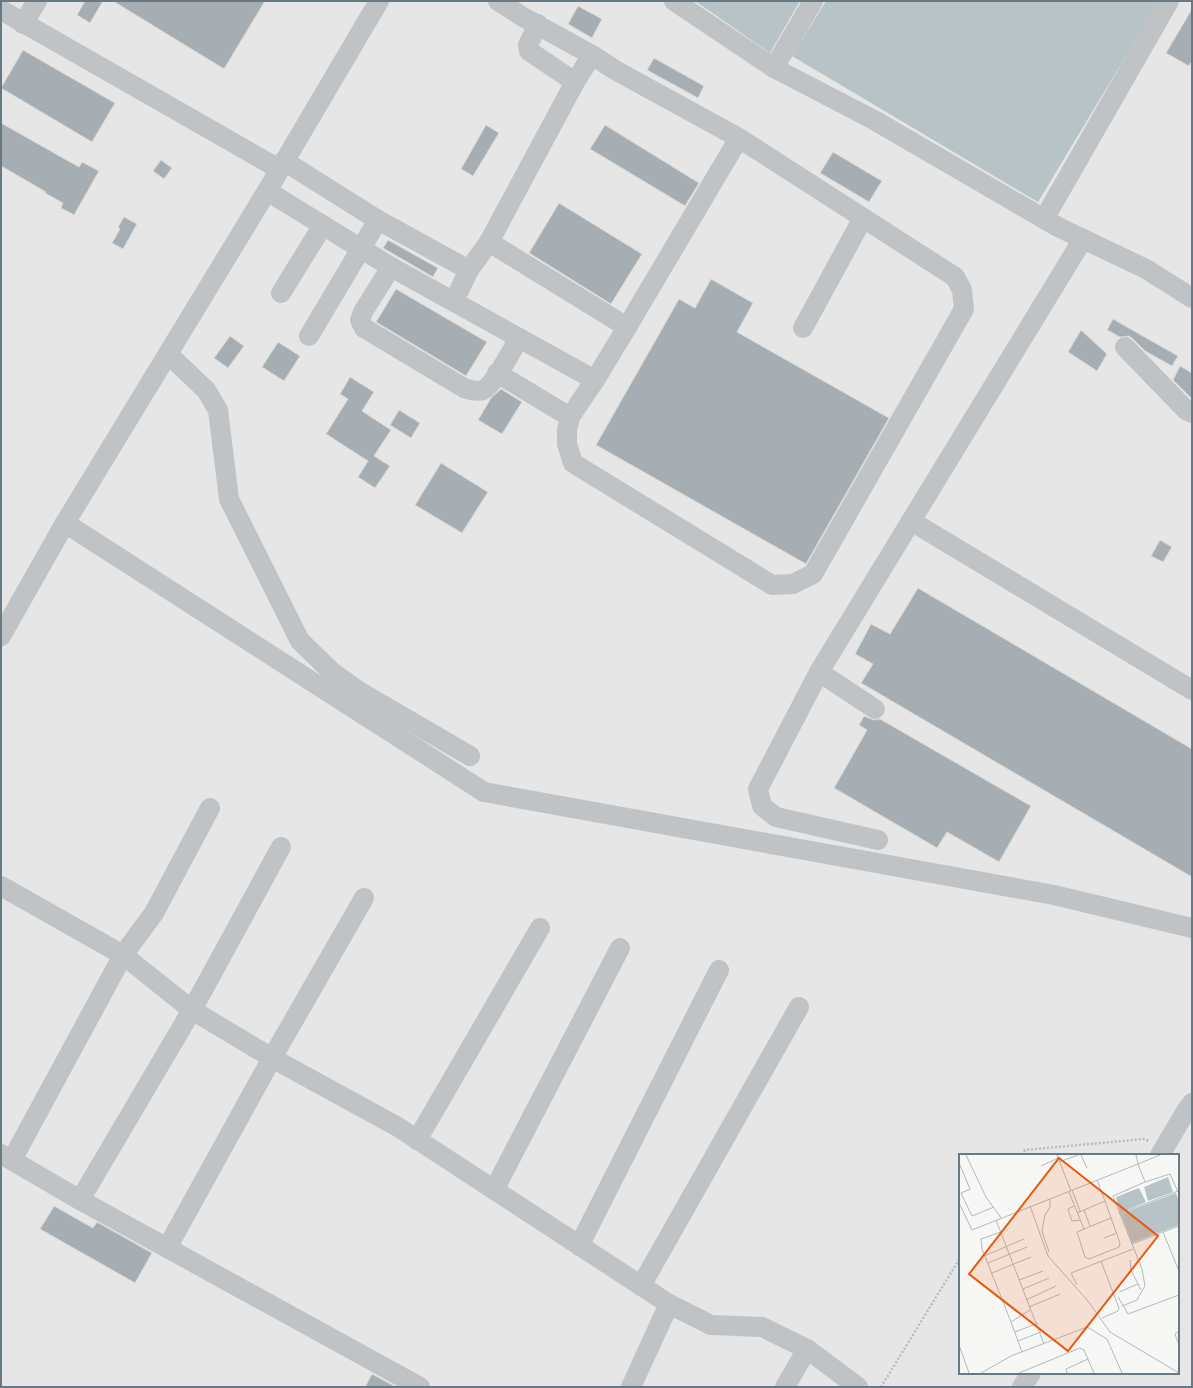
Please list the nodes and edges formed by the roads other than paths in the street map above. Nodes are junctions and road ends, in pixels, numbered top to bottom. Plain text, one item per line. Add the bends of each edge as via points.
1 (37, 1) edge
2 (379, 1) edge
3 (498, 1) edge
4 (674, 1) edge
5 (813, 1) edge
6 (1168, 1) edge
7 (1, 10) edge
8 (23, 24) junction
9 (538, 24) junction
10 (592, 55) junction
11 (774, 68) junction
12 (575, 82) junction
13 (739, 138) junction
14 (282, 165) junction
15 (267, 191) junction
16 (863, 218) junction
17 (1044, 219) junction
18 (378, 220) junction
19 (323, 225) junction
20 (1083, 239) junction
21 (489, 242) junction
22 (360, 248) junction
23 (391, 267) junction
24 (469, 270) junction
25 (281, 293) dead end
26 (1192, 298) edge
27 (454, 301) junction
28 (628, 327) junction
29 (803, 328) dead end
30 (309, 336) dead end
31 (519, 338) junction
32 (1125, 347) dead end
33 (168, 354) junction
34 (497, 372) junction
35 (595, 380) junction
36 (1192, 414) edge
37 (570, 417) junction
38 (910, 521) junction
39 (65, 523) junction
40 (1, 636) edge
41 (819, 672) junction
42 (1192, 690) edge
43 (875, 709) dead end
44 (470, 756) dead end
45 (210, 808) dead end
46 (878, 840) dead end
47 (281, 847) dead end
48 (1, 886) edge
49 (364, 898) dead end
50 (540, 928) dead end
51 (1192, 928) edge
52 (620, 948) dead end
53 (123, 956) junction
54 (718, 970) dead end
55 (799, 1007) dead end
56 (192, 1010) junction
57 (272, 1058) junction
58 (1192, 1103) edge
59 (417, 1140) junction
60 (1162, 1151) edge
61 (6, 1157) edge
62 (494, 1190) junction
63 (80, 1200) junction
64 (579, 1246) junction
65 (167, 1248) junction
66 (641, 1286) junction
67 (669, 1304) junction
68 (807, 1349) junction
69 (1030, 1374) edge
70 (420, 1387) edge
71 (631, 1387) edge
72 (785, 1387) edge
73 (858, 1387) edge
74 (1022, 1387) edge

1 - 8 street
2 - 14 street
3 - 9 street
4 - 11 street
5 - 11 street
6 - 17 street
7 - 8 street
8 - 14 street
9 - 10 street
9 - 12 street via 528,45 529,51
10 - 12 street
10 - 13 street via 614,70
11 - 17 street via 874,120
12 - 21 street
13 - 16 street
13 - 28 street
14 - 15 street
14 - 18 street
15 - 19 street
15 - 33 street
16 - 29 street
16 - 37 street via 955,278 962,290 964,309 813,574 793,584 772,585 574,463 567,444
17 - 20 street
18 - 22 street
18 - 24 street
19 - 22 street
19 - 25 street
20 - 26 street via 1146,269
20 - 38 street
21 - 24 street
21 - 28 street
22 - 23 street
22 - 30 street
23 - 27 street
23 - 34 street via 363,312 360,320 364,328 464,388 483,390 492,382
24 - 27 street
27 - 31 street
28 - 35 street
31 - 34 street
31 - 35 street
32 - 36 street
33 - 39 street
33 - 44 street via 206,390 218,410 229,499 300,641 331,671 360,692
34 - 37 street
35 - 37 street
38 - 41 street
38 - 42 street
39 - 40 street
39 - 51 street via 484,792 1054,896
41 - 43 street
41 - 46 street via 758,789 762,806 776,817
45 - 53 street via 154,912
47 - 56 street
48 - 53 street
49 - 57 street
50 - 59 street
52 - 62 street
53 - 56 street
53 - 61 street
54 - 64 street
55 - 66 street
56 - 57 street
56 - 63 street
57 - 59 street
57 - 65 street
58 - 60 street
59 - 62 street
61 - 63 street
62 - 64 street
63 - 65 street
64 - 66 street
65 - 70 street
66 - 67 street
67 - 68 street via 711,1325 762,1327
67 - 71 street
68 - 72 street
68 - 73 street
69 - 74 street

